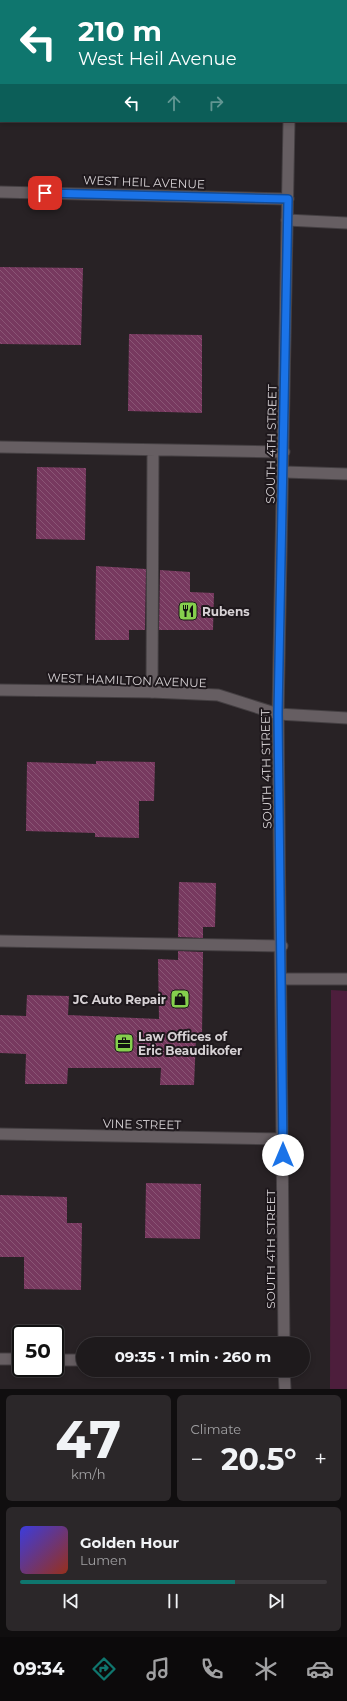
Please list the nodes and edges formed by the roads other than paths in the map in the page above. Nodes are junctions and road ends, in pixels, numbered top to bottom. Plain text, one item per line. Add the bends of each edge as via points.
1 (289, 122) edge
2 (0, 192) edge
3 (288, 199) junction
4 (287, 220) junction
5 (347, 223) edge
6 (0, 447) edge
7 (153, 450) junction
8 (284, 452) junction
9 (284, 472) junction
10 (347, 474) edge
11 (0, 690) edge
12 (152, 692) junction
13 (278, 714) junction
14 (347, 718) edge
15 (0, 941) edge
16 (282, 946) junction
17 (282, 979) junction
18 (347, 979) edge
19 (0, 1134) edge
20 (283, 1139) junction
21 (284, 1337) edge
22 (0, 1359) edge
23 (12, 1359) edge
24 (64, 1360) edge
25 (76, 1360) edge
26 (284, 1377) edge
27 (285, 1389) edge

1 - 3 main road, SOUTH 4TH STREET
2 - 3 main road, WEST HEIL AVENUE
3 - 4 main road, SOUTH 4TH STREET
4 - 5 main road
4 - 8 main road, SOUTH 4TH STREET
6 - 7 main road
7 - 8 main road
7 - 12 main road
8 - 9 main road, SOUTH 4TH STREET
9 - 10 main road
9 - 13 main road, SOUTH 4TH STREET
11 - 12 main road, WEST HAMILTON AVENUE
12 - 13 main road, WEST HAMILTON AVENUE via 218,695
13 - 14 main road, WEST HAMILTON AVENUE
13 - 16 main road, SOUTH 4TH STREET
15 - 16 main road
16 - 17 main road, SOUTH 4TH STREET
17 - 18 main road
17 - 20 main road, SOUTH 4TH STREET
19 - 20 main road, VINE STREET
20 - 21 main road, SOUTH 4TH STREET
22 - 23 main road
24 - 25 main road
26 - 27 main road

